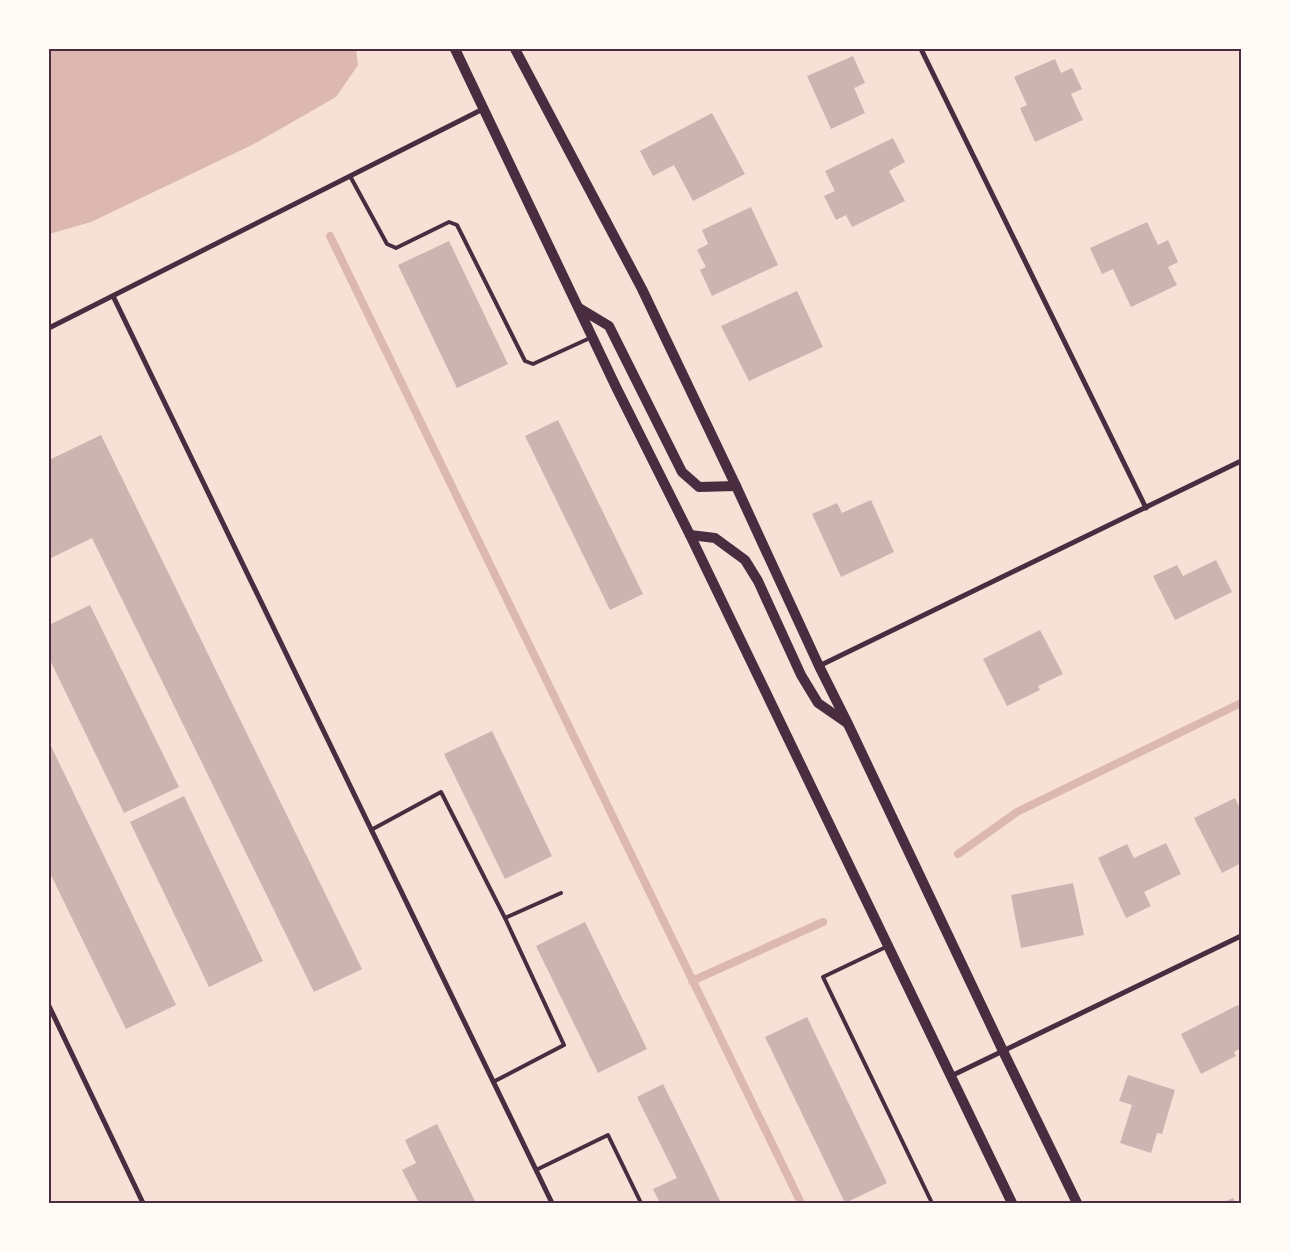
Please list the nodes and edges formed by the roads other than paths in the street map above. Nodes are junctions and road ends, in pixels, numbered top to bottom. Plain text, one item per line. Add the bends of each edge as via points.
1 (455, 49) edge
2 (515, 49) edge
3 (921, 49) edge
4 (484, 109) junction
5 (350, 176) junction
6 (113, 296) junction
7 (578, 308) junction
8 (49, 328) edge
9 (592, 337) junction
10 (1241, 461) edge
11 (736, 486) junction
12 (1146, 508) junction
13 (690, 535) junction
14 (819, 666) junction
15 (848, 724) junction
16 (371, 830) junction
17 (561, 893) dead end
18 (505, 918) junction
19 (1241, 936) edge
20 (888, 946) junction
21 (49, 1006) edge
22 (1003, 1051) junction
23 (950, 1076) junction
24 (493, 1082) junction
25 (536, 1170) junction
26 (144, 1203) edge
27 (552, 1203) edge
28 (641, 1203) edge
29 (932, 1203) edge
30 (1012, 1203) edge
31 (1077, 1203) edge

1 - 4 main road
2 - 11 main road via 642,289
3 - 12 street
4 - 5 street
4 - 7 main road
5 - 6 street
5 - 9 lane via 387,244 396,248 449,222 457,225 525,361 533,364
6 - 8 street
6 - 16 street
7 - 9 main road
7 - 11 main road via 609,326 682,472 700,487
9 - 13 main road
10 - 12 street
11 - 14 main road
12 - 14 street
13 - 15 main road via 715,538 745,560 818,704
13 - 20 main road
14 - 15 main road
15 - 22 main road
16 - 18 lane via 442,792
16 - 24 street
17 - 18 lane
18 - 24 lane via 564,1045
19 - 22 street
20 - 23 main road
20 - 29 lane via 823,977
21 - 26 street
22 - 23 street
22 - 31 main road
23 - 30 main road
24 - 25 street
25 - 27 street
25 - 28 lane via 608,1135

